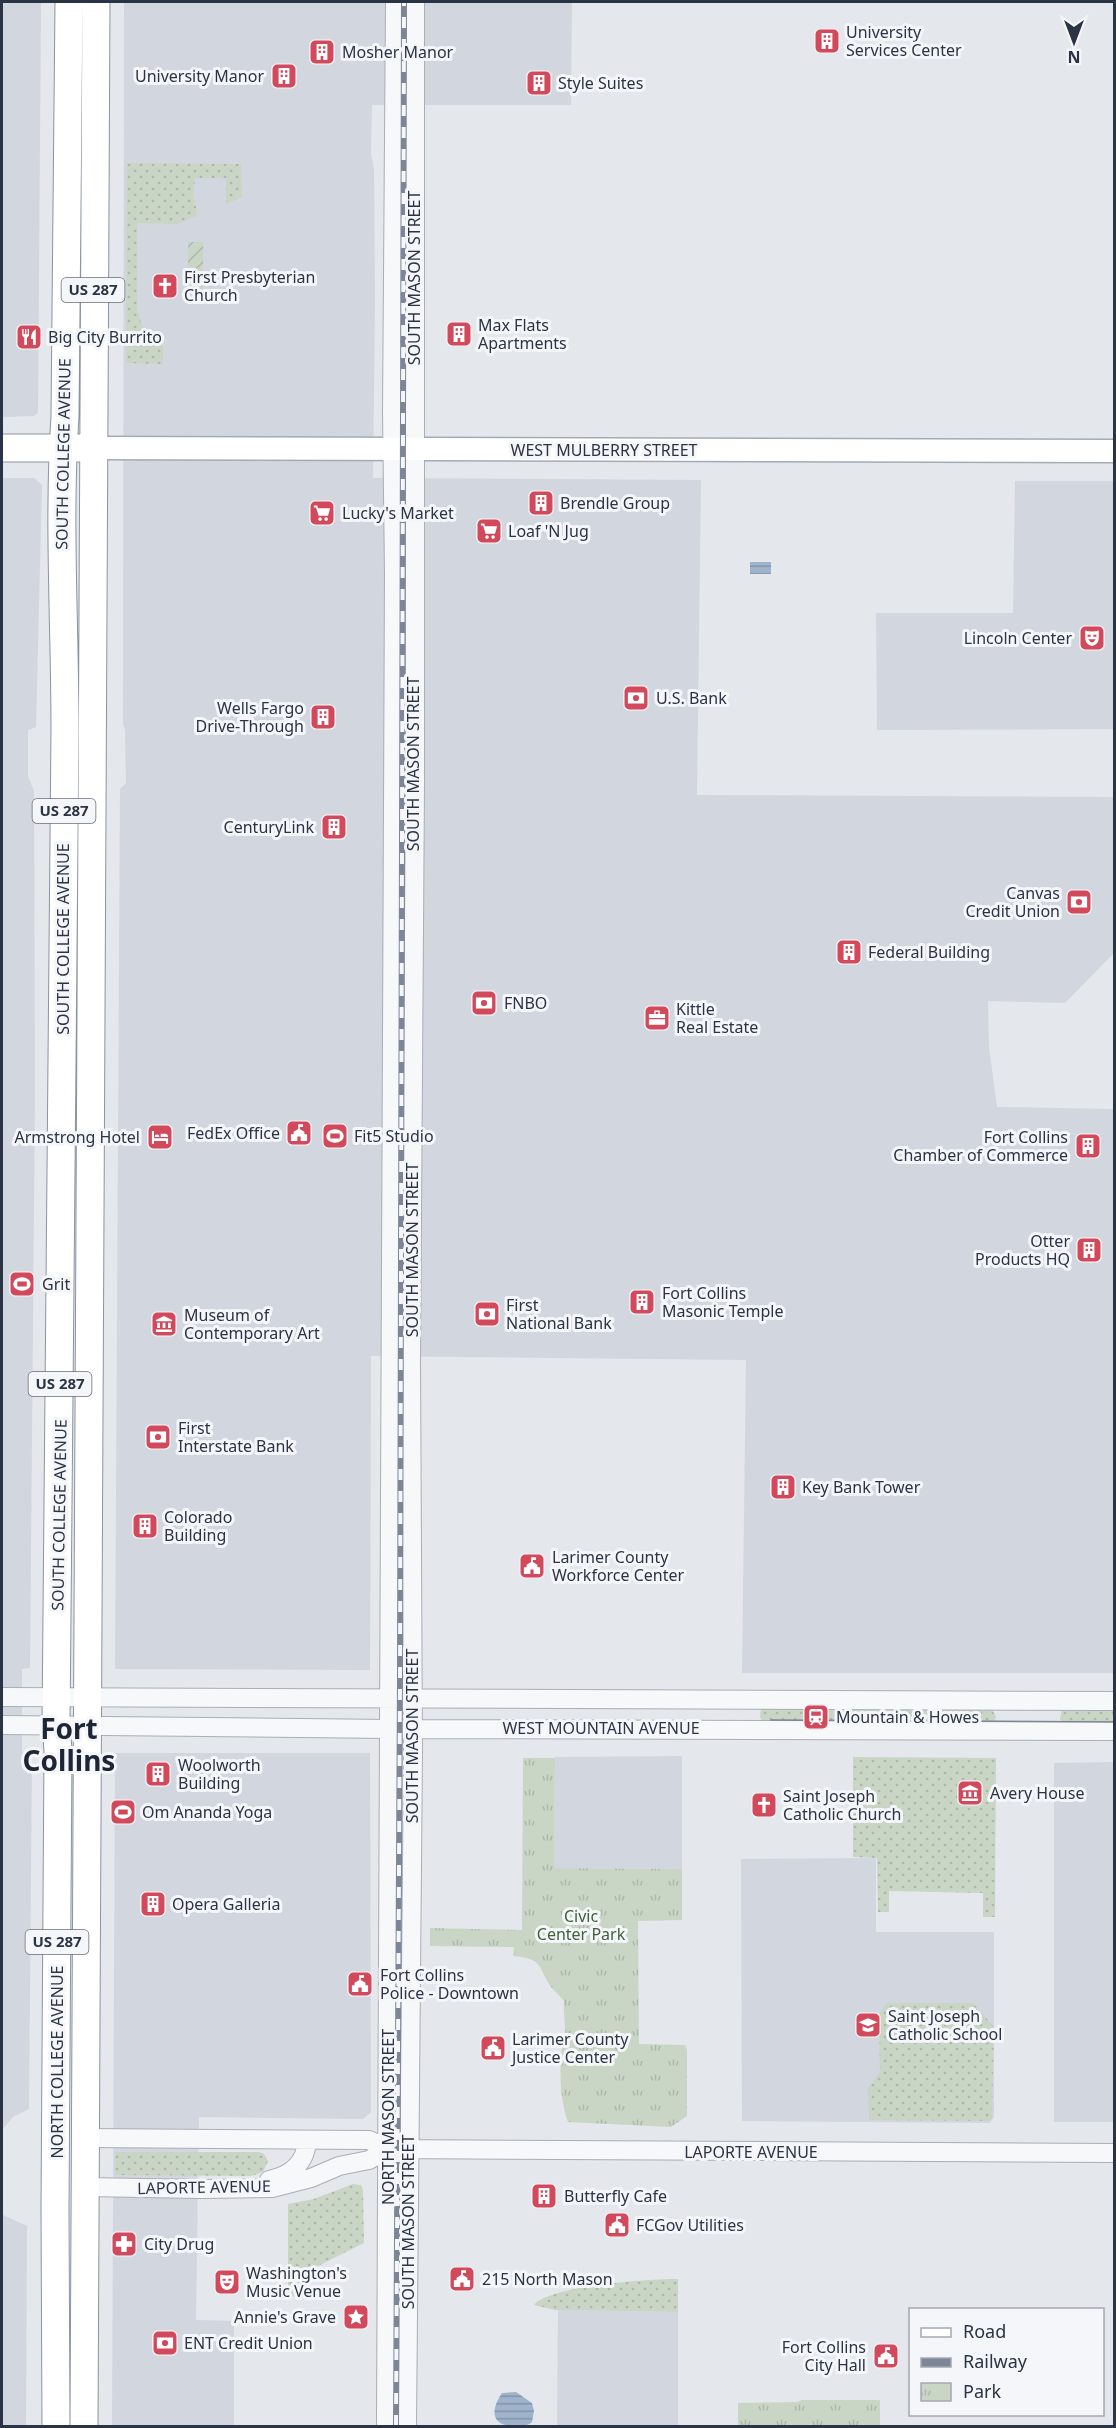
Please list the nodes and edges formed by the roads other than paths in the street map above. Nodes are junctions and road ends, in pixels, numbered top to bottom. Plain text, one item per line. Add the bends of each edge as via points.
1 (71, 2) edge
2 (96, 2) edge
3 (395, 2) edge
4 (415, 2) edge
5 (68, 130) junction
6 (96, 131) junction
7 (93, 250) junction
8 (2, 448) edge
9 (63, 448) junction
10 (93, 448) junction
11 (404, 449) junction
12 (1114, 451) edge
13 (2, 1697) edge
14 (56, 1697) junction
15 (88, 1698) junction
16 (390, 1699) junction
17 (412, 1699) junction
18 (1114, 1701) edge
19 (2, 1725) edge
20 (56, 1725) junction
21 (88, 1725) junction
22 (390, 1729) junction
23 (412, 1729) junction
24 (1114, 1731) edge
25 (86, 2138) junction
26 (308, 2140) junction
27 (388, 2149) junction
28 (409, 2149) junction
29 (1114, 2153) edge
30 (85, 2187) junction
31 (202, 2189) junction
32 (56, 2427) edge
33 (84, 2427) edge
34 (386, 2427) edge
35 (407, 2427) edge

1 - 5 highway, SOUTH COLLEGE AVENUE / US 287
1 - 6 highway via 79,19 80,98
2 - 6 highway, SOUTH COLLEGE AVENUE / US 287
3 - 11 street, SOUTH MASON STREET
4 - 11 street, SOUTH MASON STREET
5 - 7 highway via 83,163 84,218
5 - 9 highway, SOUTH COLLEGE AVENUE / US 287
6 - 7 highway, SOUTH COLLEGE AVENUE / US 287
7 - 10 highway, SOUTH COLLEGE AVENUE / US 287
8 - 9 highway
9 - 10 highway
9 - 14 highway, SOUTH COLLEGE AVENUE / US 287 via 65,729
10 - 11 main road, WEST MULBERRY STREET
10 - 15 highway, SOUTH COLLEGE AVENUE / US 287
11 - 12 main road, WEST MULBERRY STREET
11 - 16 street, SOUTH MASON STREET
11 - 17 street, SOUTH MASON STREET
13 - 14 street, WEST MOUNTAIN AVENUE
14 - 15 street, WEST MOUNTAIN AVENUE
14 - 20 highway, NORTH COLLEGE AVENUE / US 287
15 - 16 street, WEST MOUNTAIN AVENUE
15 - 21 highway, NORTH COLLEGE AVENUE / US 287
16 - 17 street, WEST MOUNTAIN AVENUE
16 - 22 street, NORTH MASON STREET
17 - 18 street, WEST MOUNTAIN AVENUE
17 - 23 street, SOUTH MASON STREET
19 - 20 street, WEST MOUNTAIN AVENUE
20 - 21 street, WEST MOUNTAIN AVENUE
20 - 32 highway, NORTH COLLEGE AVENUE / US 287
21 - 22 street, WEST MOUNTAIN AVENUE
21 - 25 highway, NORTH COLLEGE AVENUE / US 287
22 - 23 street, WEST MOUNTAIN AVENUE
22 - 27 street, NORTH MASON STREET
23 - 24 street, WEST MOUNTAIN AVENUE
23 - 28 street, SOUTH MASON STREET
25 - 26 street, LAPORTE AVENUE
25 - 30 highway, NORTH COLLEGE AVENUE / US 287
26 - 27 street, LAPORTE AVENUE via 369,2140
26 - 31 street via 307,2153 286,2175 271,2180 222,2182
27 - 28 street, LAPORTE AVENUE
27 - 31 street, LAPORTE AVENUE via 369,2160 339,2166 293,2184
27 - 34 street, NORTH MASON STREET
28 - 29 street, LAPORTE AVENUE
28 - 35 street, SOUTH MASON STREET
30 - 31 street, LAPORTE AVENUE
30 - 33 highway, NORTH COLLEGE AVENUE / US 287

